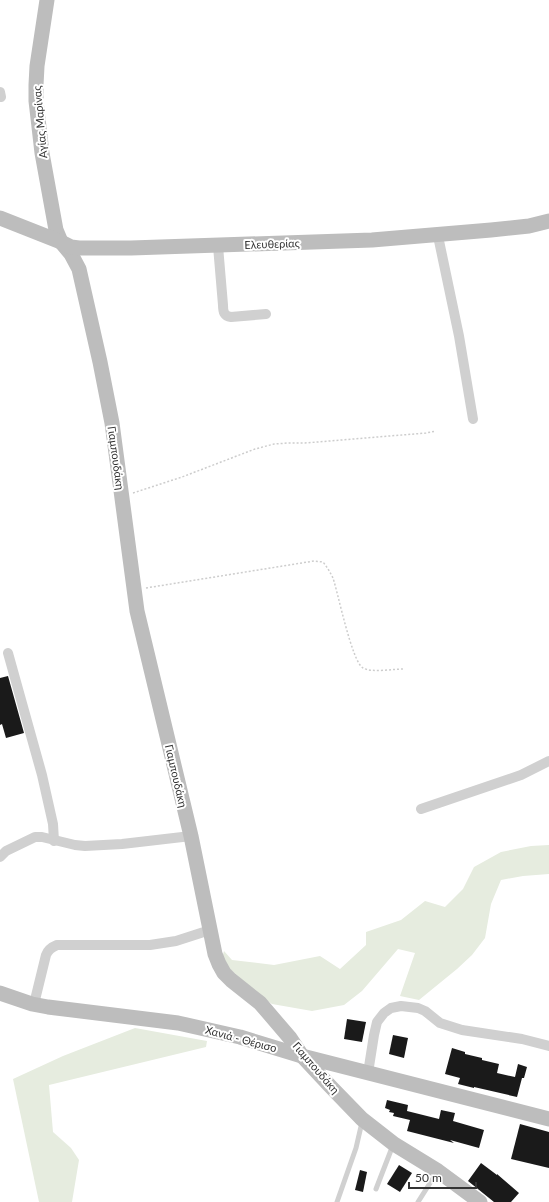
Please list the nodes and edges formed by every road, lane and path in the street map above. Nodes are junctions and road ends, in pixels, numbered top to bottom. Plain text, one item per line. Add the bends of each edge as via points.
1 (47, 0) edge
2 (0, 218) edge
3 (549, 221) edge
4 (438, 236) junction
5 (61, 242) junction
6 (218, 246) junction
7 (266, 314) dead end
8 (473, 419) dead end
9 (436, 431) dead end
10 (122, 497) junction
11 (134, 590) junction
12 (6, 654) dead end
13 (403, 669) dead end
14 (549, 760) edge
15 (421, 809) dead end
16 (191, 836) junction
17 (54, 840) junction
18 (0, 857) edge
19 (210, 930) junction
20 (0, 992) edge
21 (34, 1004) junction
22 (549, 1046) edge
23 (302, 1056) junction
24 (368, 1073) junction
25 (362, 1119) junction
26 (549, 1119) edge
27 (394, 1144) junction
28 (438, 1171) junction
29 (376, 1189) dead end
30 (337, 1202) edge
31 (418, 1202) edge
32 (480, 1202) edge

1 - 5 main road, Αγίας Μαρίνας via 37,66 36,101 45,175 53,218
2 - 5 main road, Ελευθερίας
3 - 4 main road, Ελευθερίας via 529,226
4 - 6 main road, Ελευθερίας
4 - 8 street
5 - 6 main road, Ελευθερίας via 74,248
5 - 10 main road, Γιαμπουδάκη via 79,269 112,423
6 - 7 street via 224,313 231,317
9 - 10 path via 274,444
10 - 11 main road, Γιαμπουδάκη
11 - 13 path via 314,561 323,562 332,578 358,663 362,668 371,670
11 - 16 main road, Γιαμπουδάκη
12 - 17 street via 42,775
14 - 15 street via 521,774
16 - 17 street via 85,846
16 - 19 main road, Γιαμπουδάκη
17 - 18 street via 35,837 6,851
19 - 21 street via 176,941 150,945 53,947 46,955
19 - 23 main road, Γιαμπουδάκη via 215,954 224,973 260,1003
20 - 21 main road, Χανιά - Θέρισο
21 - 23 main road, Χανιά - Θέρισο via 178,1023 240,1037
22 - 24 street via 522,1039 462,1030 440,1023 418,1008 400,1006 384,1013 377,1022
23 - 24 main road, Χανιά - Θέρισο
23 - 25 main road, Γιαμπουδάκη
24 - 26 main road, Χανιά - Θέρισο
25 - 27 main road, Γιαμπουδάκη
25 - 30 lane via 356,1148
27 - 28 main road, Γιαμπουδάκη
27 - 29 lane
28 - 31 lane
28 - 32 main road, Γιαμπουδάκη

